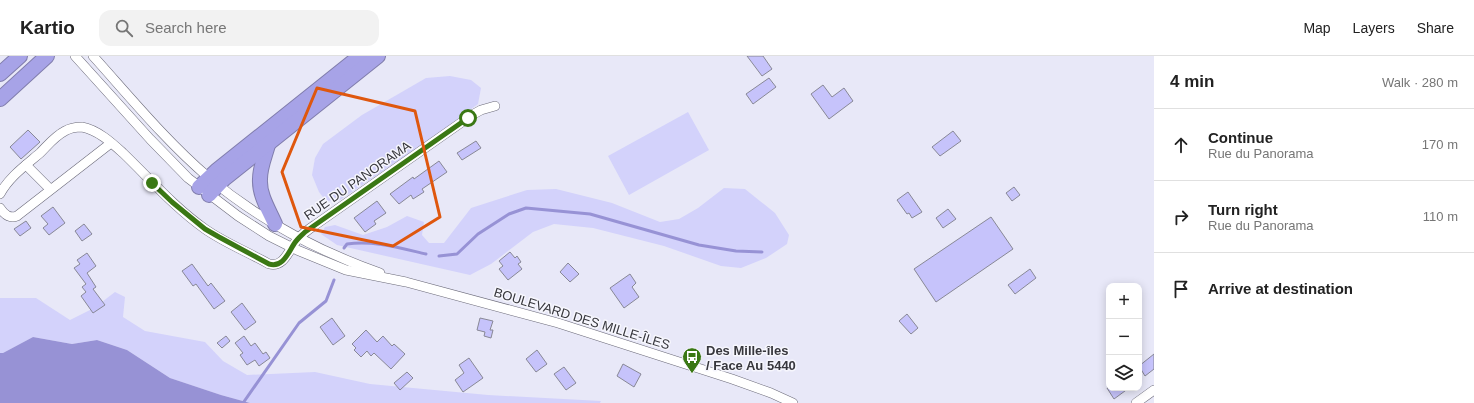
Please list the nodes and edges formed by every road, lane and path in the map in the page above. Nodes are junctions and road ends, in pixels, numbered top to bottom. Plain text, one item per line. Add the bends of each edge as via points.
1 (20, 56) edge
2 (47, 56) edge
3 (93, 56) edge
4 (360, 56) edge
5 (378, 56) edge
6 (76, 58) edge
7 (0, 74) edge
8 (0, 99) edge
9 (495, 106) dead end
10 (111, 143) junction
11 (268, 145) junction
12 (26, 165) junction
13 (209, 186) junction
14 (50, 189) junction
15 (0, 194) edge
16 (0, 208) edge
17 (275, 224) junction
18 (299, 238) junction
19 (292, 248) junction
20 (406, 282) junction
21 (1154, 390) edge
22 (793, 403) edge
23 (1136, 403) edge

1 - 7 highway
2 - 8 highway
3 - 13 street, BOULEVARD DES MILLE-ÎLES
4 - 13 highway
5 - 11 highway
6 - 13 street, BOULEVARD DES MILLE-ÎLES via 164,155
9 - 18 street, RUE DU PANORAMA via 472,115
10 - 12 street, RUE DU PANORAMA via 82,127 69,129 59,134
10 - 14 street
10 - 19 street, RUE DU PANORAMA via 172,202 205,229 272,264 283,261
11 - 13 highway
11 - 17 highway via 260,173 260,187
12 - 14 street
12 - 15 street, RUE DU PANORAMA via 6,184
13 - 17 street, BOULEVARD DES MILLE-ÎLES
13 - 19 street, BOULEVARD DES MILLE-ÎLES via 247,223
14 - 16 street via 14,217 4,214
17 - 18 street, BOULEVARD DES MILLE-ÎLES
18 - 19 street, RUE DU PANORAMA
18 - 20 street, BOULEVARD DES MILLE-ÎLES via 348,262
19 - 20 street, BOULEVARD DES MILLE-ÎLES via 346,270
20 - 22 street, BOULEVARD DES MILLE-ÎLES via 539,317 732,379
21 - 23 street

